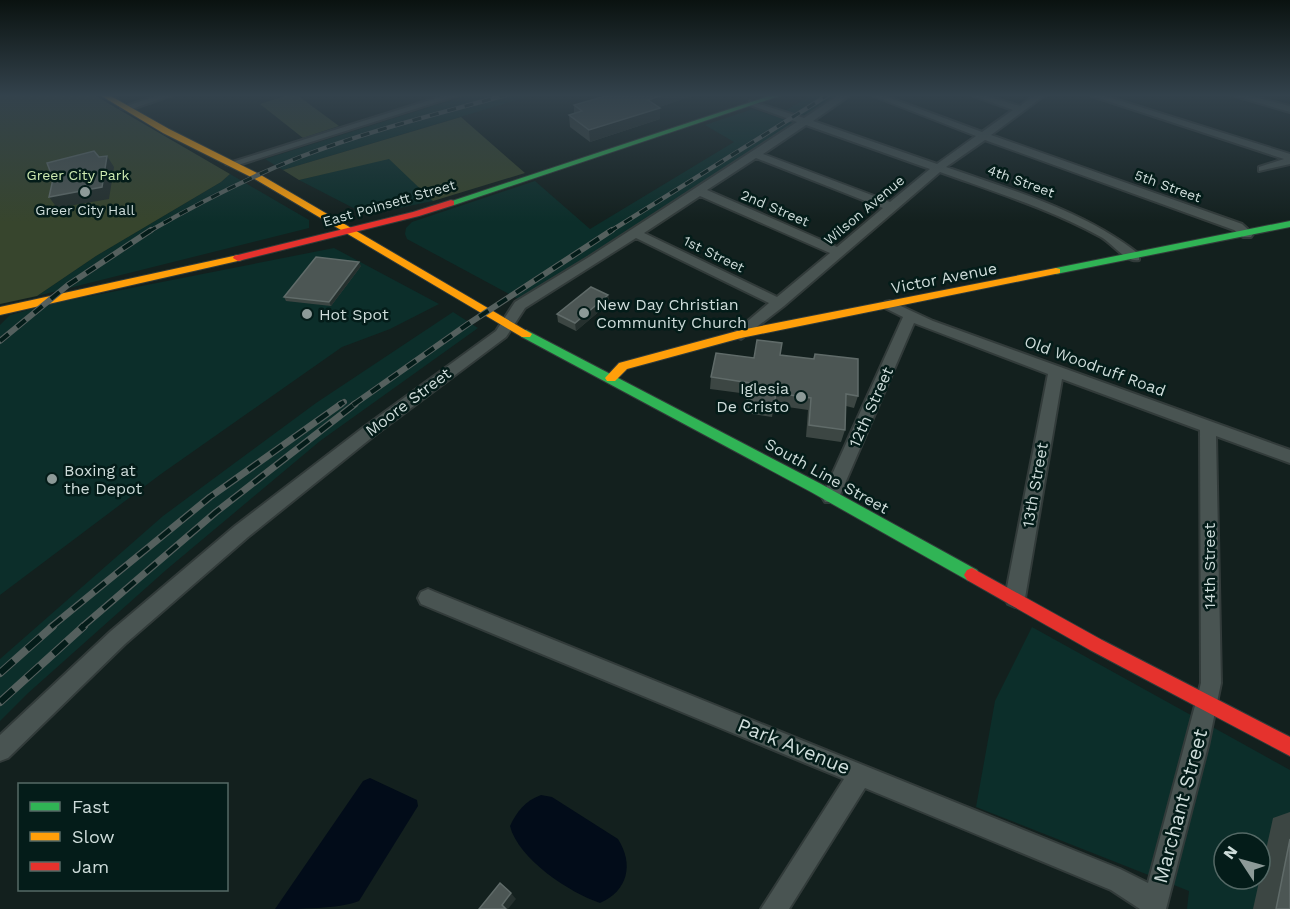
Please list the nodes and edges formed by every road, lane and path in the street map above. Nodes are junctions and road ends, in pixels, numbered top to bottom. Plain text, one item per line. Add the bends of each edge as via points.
1 (181, 137) edge
2 (316, 137) edge
3 (648, 137) edge
4 (780, 137) edge
5 (851, 137) edge
6 (981, 137) edge
7 (987, 137) edge
8 (1225, 137) edge
9 (754, 154) junction
10 (1290, 159) edge
11 (231, 164) junction
12 (938, 168) junction
13 (1263, 169) dead end
14 (699, 191) junction
15 (891, 207) junction
16 (1290, 224) edge
17 (349, 232) junction
18 (635, 232) junction
19 (1247, 234) junction
20 (839, 252) junction
21 (1135, 257) junction
22 (779, 303) junction
23 (891, 305) junction
24 (0, 311) edge
25 (910, 317) junction
26 (509, 325) junction
27 (741, 334) junction
28 (1056, 372) junction
29 (611, 378) junction
30 (1208, 427) junction
31 (1290, 457) edge
32 (831, 497) junction
33 (428, 598) dead end
34 (1015, 598) junction
35 (1207, 704) junction
36 (1290, 747) edge
37 (0, 750) edge
38 (860, 774) junction
39 (1154, 906) edge
40 (774, 909) edge

1 - 11 main road, South Line Street
2 - 11 street
3 - 17 main road, East Poinsett Street via 416,214
4 - 9 street, Moore Street
5 - 12 street, 4th Street
6 - 12 street, Wilson Avenue
7 - 19 street, 5th Street via 1238,227
8 - 10 street
9 - 14 street, Moore Street
9 - 15 street
10 - 13 street
11 - 17 main road, South Line Street
12 - 15 street, Wilson Avenue
12 - 21 street, 4th Street via 1069,216
14 - 18 street, Moore Street
14 - 20 street, 2nd Street
15 - 20 street, Wilson Avenue
16 - 19 main road, Victor Avenue
17 - 24 main road, East Poinsett Street
17 - 26 main road, South Line Street
18 - 22 street, 1st Street
18 - 26 street, Moore Street via 520,305
19 - 21 main road, Victor Avenue
20 - 22 street, Wilson Avenue
21 - 23 main road, Victor Avenue
22 - 27 street, Wilson Avenue
23 - 25 street, Old Woodruff Road
23 - 27 main road, Victor Avenue
25 - 28 street, Old Woodruff Road
25 - 32 street, 12th Street
26 - 29 main road, South Line Street
26 - 37 street, Moore Street via 264,513 163,597
27 - 29 main road, Victor Avenue via 623,366
28 - 30 street, Old Woodruff Road
28 - 34 street, 13th Street
29 - 32 main road, South Line Street
30 - 31 street, Old Woodruff Road
30 - 35 street, 14th Street via 1211,682
32 - 34 main road, South Line Street
33 - 38 street, Park Avenue
34 - 35 main road, South Line Street
35 - 36 main road, South Line Street
35 - 39 street, Marchant Street
38 - 39 street, Park Avenue via 1120,881
38 - 40 street

